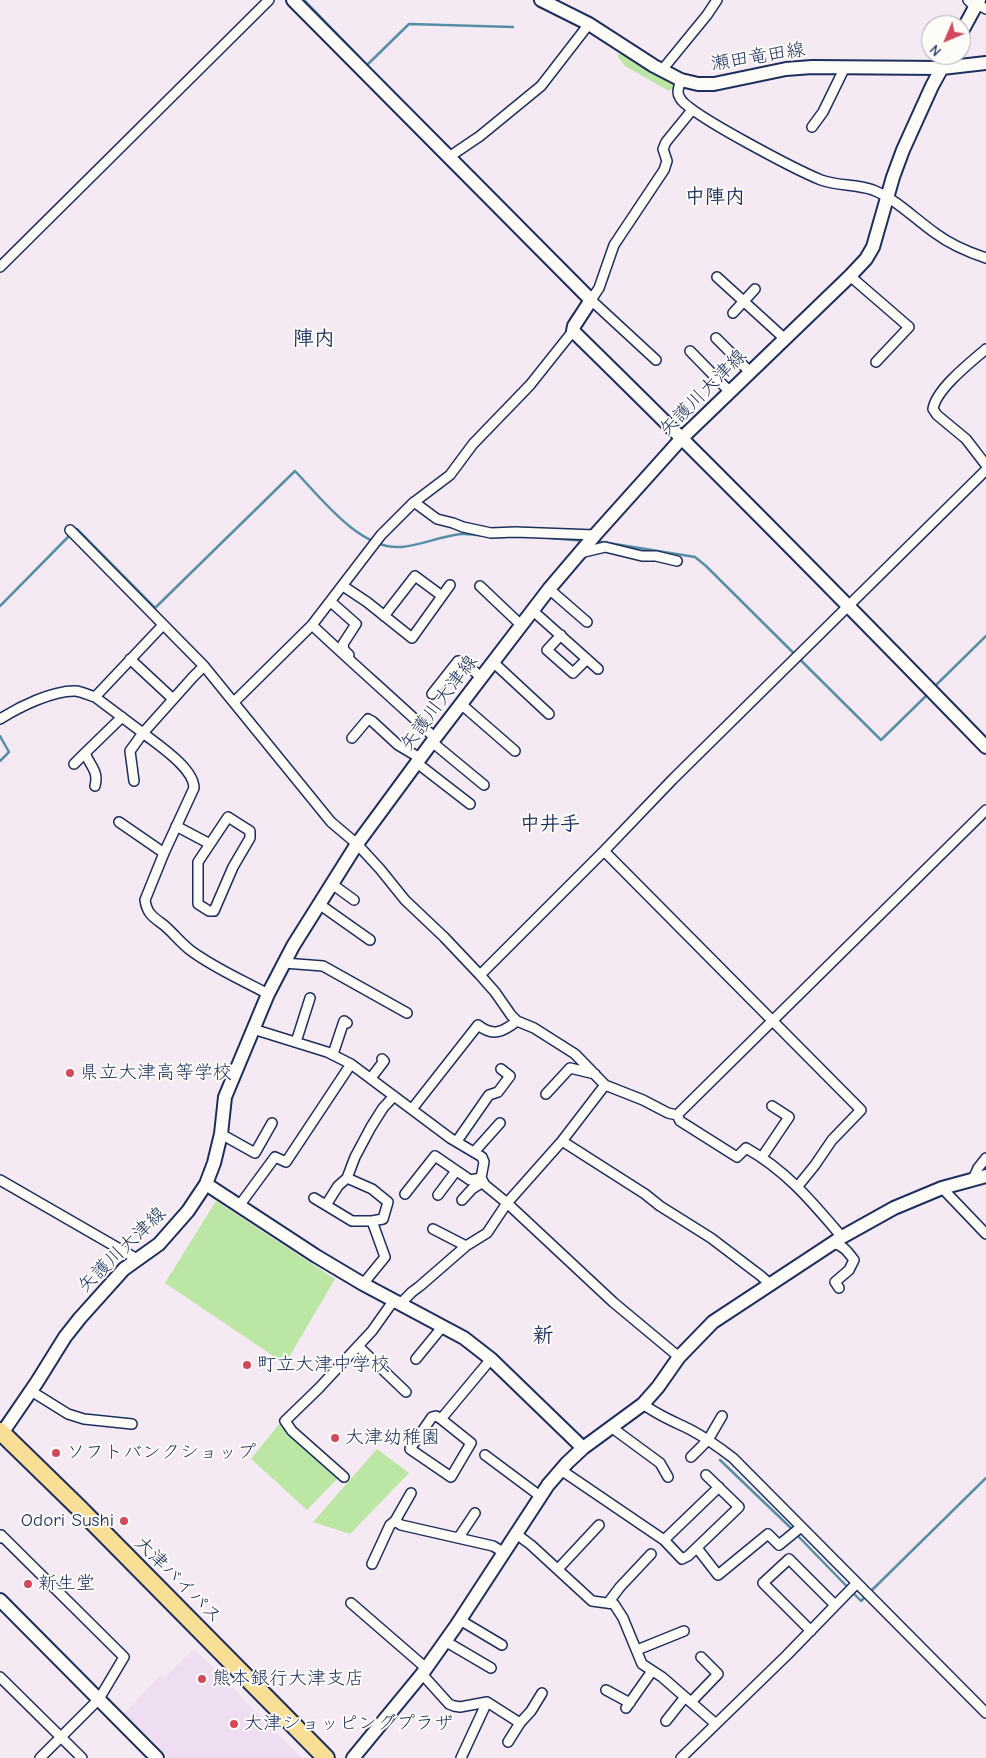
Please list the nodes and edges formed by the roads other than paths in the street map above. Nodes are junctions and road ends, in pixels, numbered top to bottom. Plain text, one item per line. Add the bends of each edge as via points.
1 (269, 0) edge
2 (293, 0) edge
3 (541, 0) edge
4 (717, 0) edge
5 (977, 4) edge
6 (971, 15) edge
7 (589, 24) junction
8 (986, 63) edge
9 (944, 65) edge
10 (845, 66) junction
11 (942, 68) junction
12 (662, 70) junction
13 (681, 80) junction
14 (692, 110) junction
15 (812, 127) dead end
16 (449, 157) junction
17 (887, 198) junction
18 (986, 258) edge
19 (0, 267) edge
20 (850, 276) junction
21 (717, 277) dead end
22 (755, 289) dead end
23 (591, 300) junction
24 (743, 300) junction
25 (733, 313) dead end
26 (573, 332) junction
27 (716, 338) dead end
28 (785, 339) junction
29 (986, 349) edge
30 (690, 351) dead end
31 (656, 360) dead end
32 (876, 362) dead end
33 (750, 372) junction
34 (730, 392) junction
35 (682, 438) junction
36 (986, 465) edge
37 (986, 470) edge
38 (414, 502) junction
39 (70, 530) dead end
40 (594, 536) junction
41 (580, 553) junction
42 (677, 561) dead end
43 (450, 585) dead end
44 (343, 586) junction
45 (480, 586) dead end
46 (548, 589) junction
47 (442, 596) junction
48 (331, 602) junction
49 (849, 606) junction
50 (532, 610) junction
51 (384, 616) junction
52 (587, 622) dead end
53 (163, 625) junction
54 (312, 625) junction
55 (521, 625) junction
56 (561, 635) junction
57 (130, 659) junction
58 (588, 659) junction
59 (493, 662) junction
60 (204, 666) junction
61 (598, 669) dead end
62 (367, 673) dead end
63 (481, 677) junction
64 (432, 694) dead end
65 (95, 697) junction
66 (173, 699) junction
67 (234, 702) junction
68 (461, 704) junction
69 (549, 714) dead end
70 (122, 717) junction
71 (0, 719) edge
72 (143, 733) junction
73 (352, 738) dead end
74 (433, 740) junction
75 (986, 747) edge
76 (515, 751) dead end
77 (85, 752) junction
78 (418, 760) junction
79 (74, 764) dead end
80 (134, 781) dead end
81 (484, 785) dead end
82 (95, 786) dead end
83 (470, 804) dead end
84 (986, 810) edge
85 (119, 822) dead end
86 (176, 826) junction
87 (210, 844) junction
88 (357, 844) junction
89 (604, 851) junction
90 (164, 853) junction
91 (332, 884) junction
92 (354, 900) dead end
93 (319, 904) junction
94 (370, 940) dead end
95 (284, 963) junction
96 (480, 975) junction
97 (268, 994) junction
98 (310, 998) dead end
99 (407, 1014) dead end
100 (517, 1021) junction
101 (773, 1021) junction
102 (347, 1023) dead end
103 (253, 1029) junction
104 (296, 1042) junction
105 (333, 1054) junction
106 (382, 1059) dead end
107 (351, 1064) junction
108 (502, 1070) dead end
109 (595, 1074) junction
110 (371, 1078) junction
111 (605, 1085) junction
112 (546, 1094) dead end
113 (394, 1096) junction
114 (772, 1106) dead end
115 (412, 1109) junction
116 (677, 1115) junction
117 (272, 1123) dead end
118 (500, 1123) dead end
119 (221, 1134) junction
120 (457, 1141) junction
121 (562, 1141) junction
122 (474, 1152) junction
123 (762, 1157) junction
124 (986, 1158) edge
125 (456, 1171) junction
126 (986, 1176) edge
127 (347, 1178) junction
128 (972, 1179) junction
129 (0, 1180) edge
130 (482, 1180) junction
131 (206, 1184) junction
132 (798, 1186) junction
133 (942, 1188) junction
134 (404, 1194) dead end
135 (438, 1195) dead end
136 (314, 1198) dead end
137 (462, 1200) dead end
138 (507, 1203) junction
139 (326, 1205) junction
140 (239, 1206) junction
141 (372, 1220) junction
142 (433, 1229) dead end
143 (986, 1234) edge
144 (838, 1240) junction
145 (466, 1246) junction
146 (137, 1259) junction
147 (362, 1284) junction
148 (770, 1284) junction
149 (839, 1288) dead end
150 (397, 1302) junction
151 (443, 1326) junction
152 (358, 1346) junction
153 (679, 1357) junction
154 (416, 1359) dead end
155 (491, 1360) junction
156 (31, 1391) junction
157 (406, 1392) dead end
158 (643, 1404) junction
159 (722, 1416) dead end
160 (440, 1419) junction
161 (132, 1424) dead end
162 (611, 1427) junction
163 (0, 1436) edge
164 (708, 1440) junction
165 (583, 1448) junction
166 (486, 1455) dead end
167 (691, 1457) dead end
168 (561, 1470) junction
169 (706, 1475) dead end
170 (344, 1477) dead end
171 (668, 1477) dead end
172 (719, 1487) junction
173 (411, 1493) dead end
174 (540, 1496) junction
175 (475, 1513) dead end
176 (394, 1521) junction
177 (599, 1525) dead end
178 (800, 1527) junction
179 (515, 1533) junction
180 (0, 1538) edge
181 (459, 1538) junction
182 (664, 1540) junction
183 (779, 1545) junction
184 (697, 1548) junction
185 (504, 1552) junction
186 (651, 1554) dead end
187 (789, 1559) junction
188 (372, 1564) dead end
189 (558, 1569) junction
190 (857, 1583) junction
191 (0, 1600) edge
192 (351, 1603) dead end
193 (608, 1604) junction
194 (836, 1605) junction
195 (460, 1620) junction
196 (684, 1631) dead end
197 (811, 1631) junction
198 (445, 1642) junction
199 (502, 1645) dead end
200 (637, 1650) junction
201 (701, 1658) dead end
202 (491, 1668) dead end
203 (424, 1671) junction
204 (652, 1671) junction
205 (0, 1677) edge
206 (606, 1690) dead end
207 (542, 1693) dead end
208 (99, 1699) junction
209 (688, 1700) junction
210 (487, 1702) junction
211 (986, 1713) edge
212 (666, 1721) dead end
213 (520, 1723) junction
214 (716, 1724) junction
215 (61, 1737) junction
216 (508, 1742) dead end
217 (40, 1758) edge
218 (82, 1758) edge
219 (157, 1758) edge
220 (314, 1758) edge
221 (326, 1758) edge
222 (354, 1758) edge
223 (460, 1758) edge
224 (681, 1758) edge

1 - 19 street
2 - 16 street
3 - 7 street, 瀬田竜田線
4 - 12 street
5 - 6 street
7 - 12 street, 瀬田竜田線
7 - 16 street via 541,86
8 - 11 street
9 - 11 street, 矢護川大津線
10 - 11 street, 瀬田竜田線
10 - 13 street, 瀬田竜田線 via 786,69 714,84
10 - 15 street via 823,112
11 - 17 street, 矢護川大津線 via 909,134
12 - 13 street, 瀬田竜田線
13 - 14 street via 677,92 680,100
14 - 17 street via 769,155 821,180 872,190
14 - 23 street via 666,142 664,170 614,245 599,288
16 - 23 street
17 - 18 street via 962,250
17 - 20 street, 矢護川大津線 via 873,247
20 - 28 street, 矢護川大津線
20 - 32 street via 909,327
21 - 24 street
22 - 24 street
23 - 26 street
23 - 31 street
24 - 25 street
24 - 28 street
26 - 35 street
26 - 38 street via 530,385 473,444 450,475
27 - 33 street
28 - 33 street, 矢護川大津線
29 - 36 street via 954,378 934,402 933,410 966,439
30 - 34 street
33 - 34 street, 矢護川大津線
34 - 35 street, 矢護川大津線
35 - 40 street, 矢護川大津線
35 - 49 street
37 - 49 street
38 - 40 street via 438,519 491,533
38 - 44 street via 369,549
39 - 53 street
40 - 41 street, 矢護川大津線
41 - 42 street via 606,547
41 - 46 street, 矢護川大津線
43 - 47 street
44 - 48 street
44 - 51 street
45 - 55 street
46 - 50 street, 矢護川大津線
46 - 52 street
47 - 51 street via 415,576
47 - 51 street via 412,638
48 - 54 street
48 - 62 street via 356,624 343,644 344,650
49 - 75 street
49 - 89 street
50 - 55 street, 矢護川大津線
50 - 56 street
53 - 57 street
53 - 60 street
54 - 67 street
54 - 74 street via 394,699
55 - 59 street, 矢護川大津線
56 - 58 street
56 - 58 street via 547,650 573,673
57 - 65 street
57 - 66 street
58 - 61 street
59 - 63 street, 矢護川大津線
59 - 69 street
60 - 66 street
60 - 67 street
63 - 64 street via 458,660
63 - 68 street, 矢護川大津線
65 - 70 street
65 - 71 street via 76,691 53,695 18,707
66 - 72 street
67 - 88 street via 331,822
68 - 74 street, 矢護川大津線
68 - 76 street
70 - 72 street
70 - 77 street
72 - 80 street via 130,751
72 - 86 street via 183,766 194,782
73 - 78 street via 368,719 372,720
74 - 78 street, 矢護川大津線
74 - 81 street
77 - 79 street
77 - 82 street via 96,773
78 - 83 street
78 - 88 street, 矢護川大津線
84 - 101 street
85 - 90 street
86 - 87 street
86 - 90 street
87 - 87 street via 228,816 250,831 250,838 233,867 214,912 198,904 198,862
88 - 91 street, 矢護川大津線
88 - 96 street via 404,900
89 - 96 street
89 - 101 street
90 - 97 street via 146,900 151,916 190,950
91 - 92 street
91 - 93 street, 矢護川大津線
93 - 94 street
93 - 95 street, 矢護川大津線
95 - 97 street, 矢護川大津線
95 - 99 street via 323,966
96 - 100 street
97 - 103 street, 矢護川大津線
98 - 104 street
100 - 109 street via 574,1054
100 - 115 street via 498,1032 485,1031 478,1025
101 - 116 street
101 - 132 street via 861,1110 832,1140
102 - 105 street via 344,1021
103 - 104 street
103 - 119 street, 矢護川大津線 via 226,1097
104 - 105 street
105 - 107 street
106 - 110 street via 384,1061
107 - 110 street
107 - 140 street via 286,1162 275,1157
108 - 120 street via 510,1076 498,1092 489,1095
109 - 111 street
109 - 112 street via 570,1068
110 - 113 street
111 - 116 street
111 - 121 street
113 - 115 street
113 - 127 street via 371,1127
114 - 123 street via 789,1117
115 - 120 street
116 - 123 street via 680,1122 737,1157 746,1148
117 - 119 street via 255,1153
118 - 122 street
119 - 131 street, 矢護川大津線
120 - 122 street
121 - 138 street
121 - 148 street via 711,1238
122 - 130 street via 484,1162
123 - 132 street
124 - 128 street
125 - 130 street via 470,1180
125 - 134 street via 435,1156
125 - 135 street
126 - 128 street
127 - 139 street
127 - 141 street via 372,1189 388,1202 382,1219
128 - 133 street
129 - 146 street
130 - 137 street
130 - 138 street
131 - 140 street
131 - 146 street, 矢護川大津線 via 159,1244
132 - 144 street
133 - 143 street
133 - 144 street via 894,1208
136 - 139 street
138 - 145 street via 487,1233
138 - 153 street via 613,1302
139 - 141 street via 352,1221
140 - 147 street
141 - 147 street via 385,1257
142 - 145 street
144 - 148 street
144 - 149 street via 854,1260 849,1270 835,1282
145 - 150 street
146 - 156 street, 矢護川大津線 via 110,1282 80,1318
147 - 150 street
148 - 153 street via 713,1322
150 - 151 street
150 - 152 street
151 - 154 street
151 - 155 street
152 - 157 street
152 - 170 street via 285,1421
153 - 158 street
155 - 160 street
155 - 165 street
156 - 161 street via 68,1414
156 - 163 street, 矢護川大津線
158 - 162 street
158 - 164 street
159 - 164 street
160 - 160 street via 432,1416 410,1449 451,1477 471,1443
162 - 165 street
162 - 171 street via 660,1463
163 - 220 highway, 大津バイパス
163 - 221 highway, 大津バイパス via 85,1514
164 - 167 street
164 - 178 street via 733,1458
165 - 168 street
166 - 174 street
168 - 174 street
168 - 182 street
169 - 172 street
172 - 182 street
172 - 184 street via 739,1507
173 - 176 street
174 - 179 street
175 - 181 street
176 - 181 street
176 - 188 street
177 - 189 street
178 - 183 street
178 - 190 street
179 - 185 street
179 - 189 street
180 - 208 street via 2,1535 124,1658
181 - 185 street
182 - 184 street via 682,1559
183 - 184 street via 768,1534 718,1575
183 - 187 street
185 - 195 street
186 - 193 street
187 - 194 street
187 - 197 street via 764,1583
189 - 193 street via 592,1601
190 - 194 street
190 - 211 street
191 - 208 street
192 - 203 street
193 - 200 street via 614,1604 623,1618
194 - 197 street
195 - 198 street
195 - 199 street
196 - 200 street
197 - 214 street
198 - 202 street
198 - 203 street
200 - 204 street via 642,1664
201 - 209 street via 718,1674
203 - 210 street via 449,1704 460,1707
203 - 222 street
204 - 206 street via 628,1706
204 - 209 street
205 - 215 street
207 - 213 street
208 - 215 street
208 - 219 street
209 - 212 street
209 - 214 street
210 - 213 street
210 - 223 street
213 - 216 street
214 - 224 street
215 - 217 street
215 - 218 street

